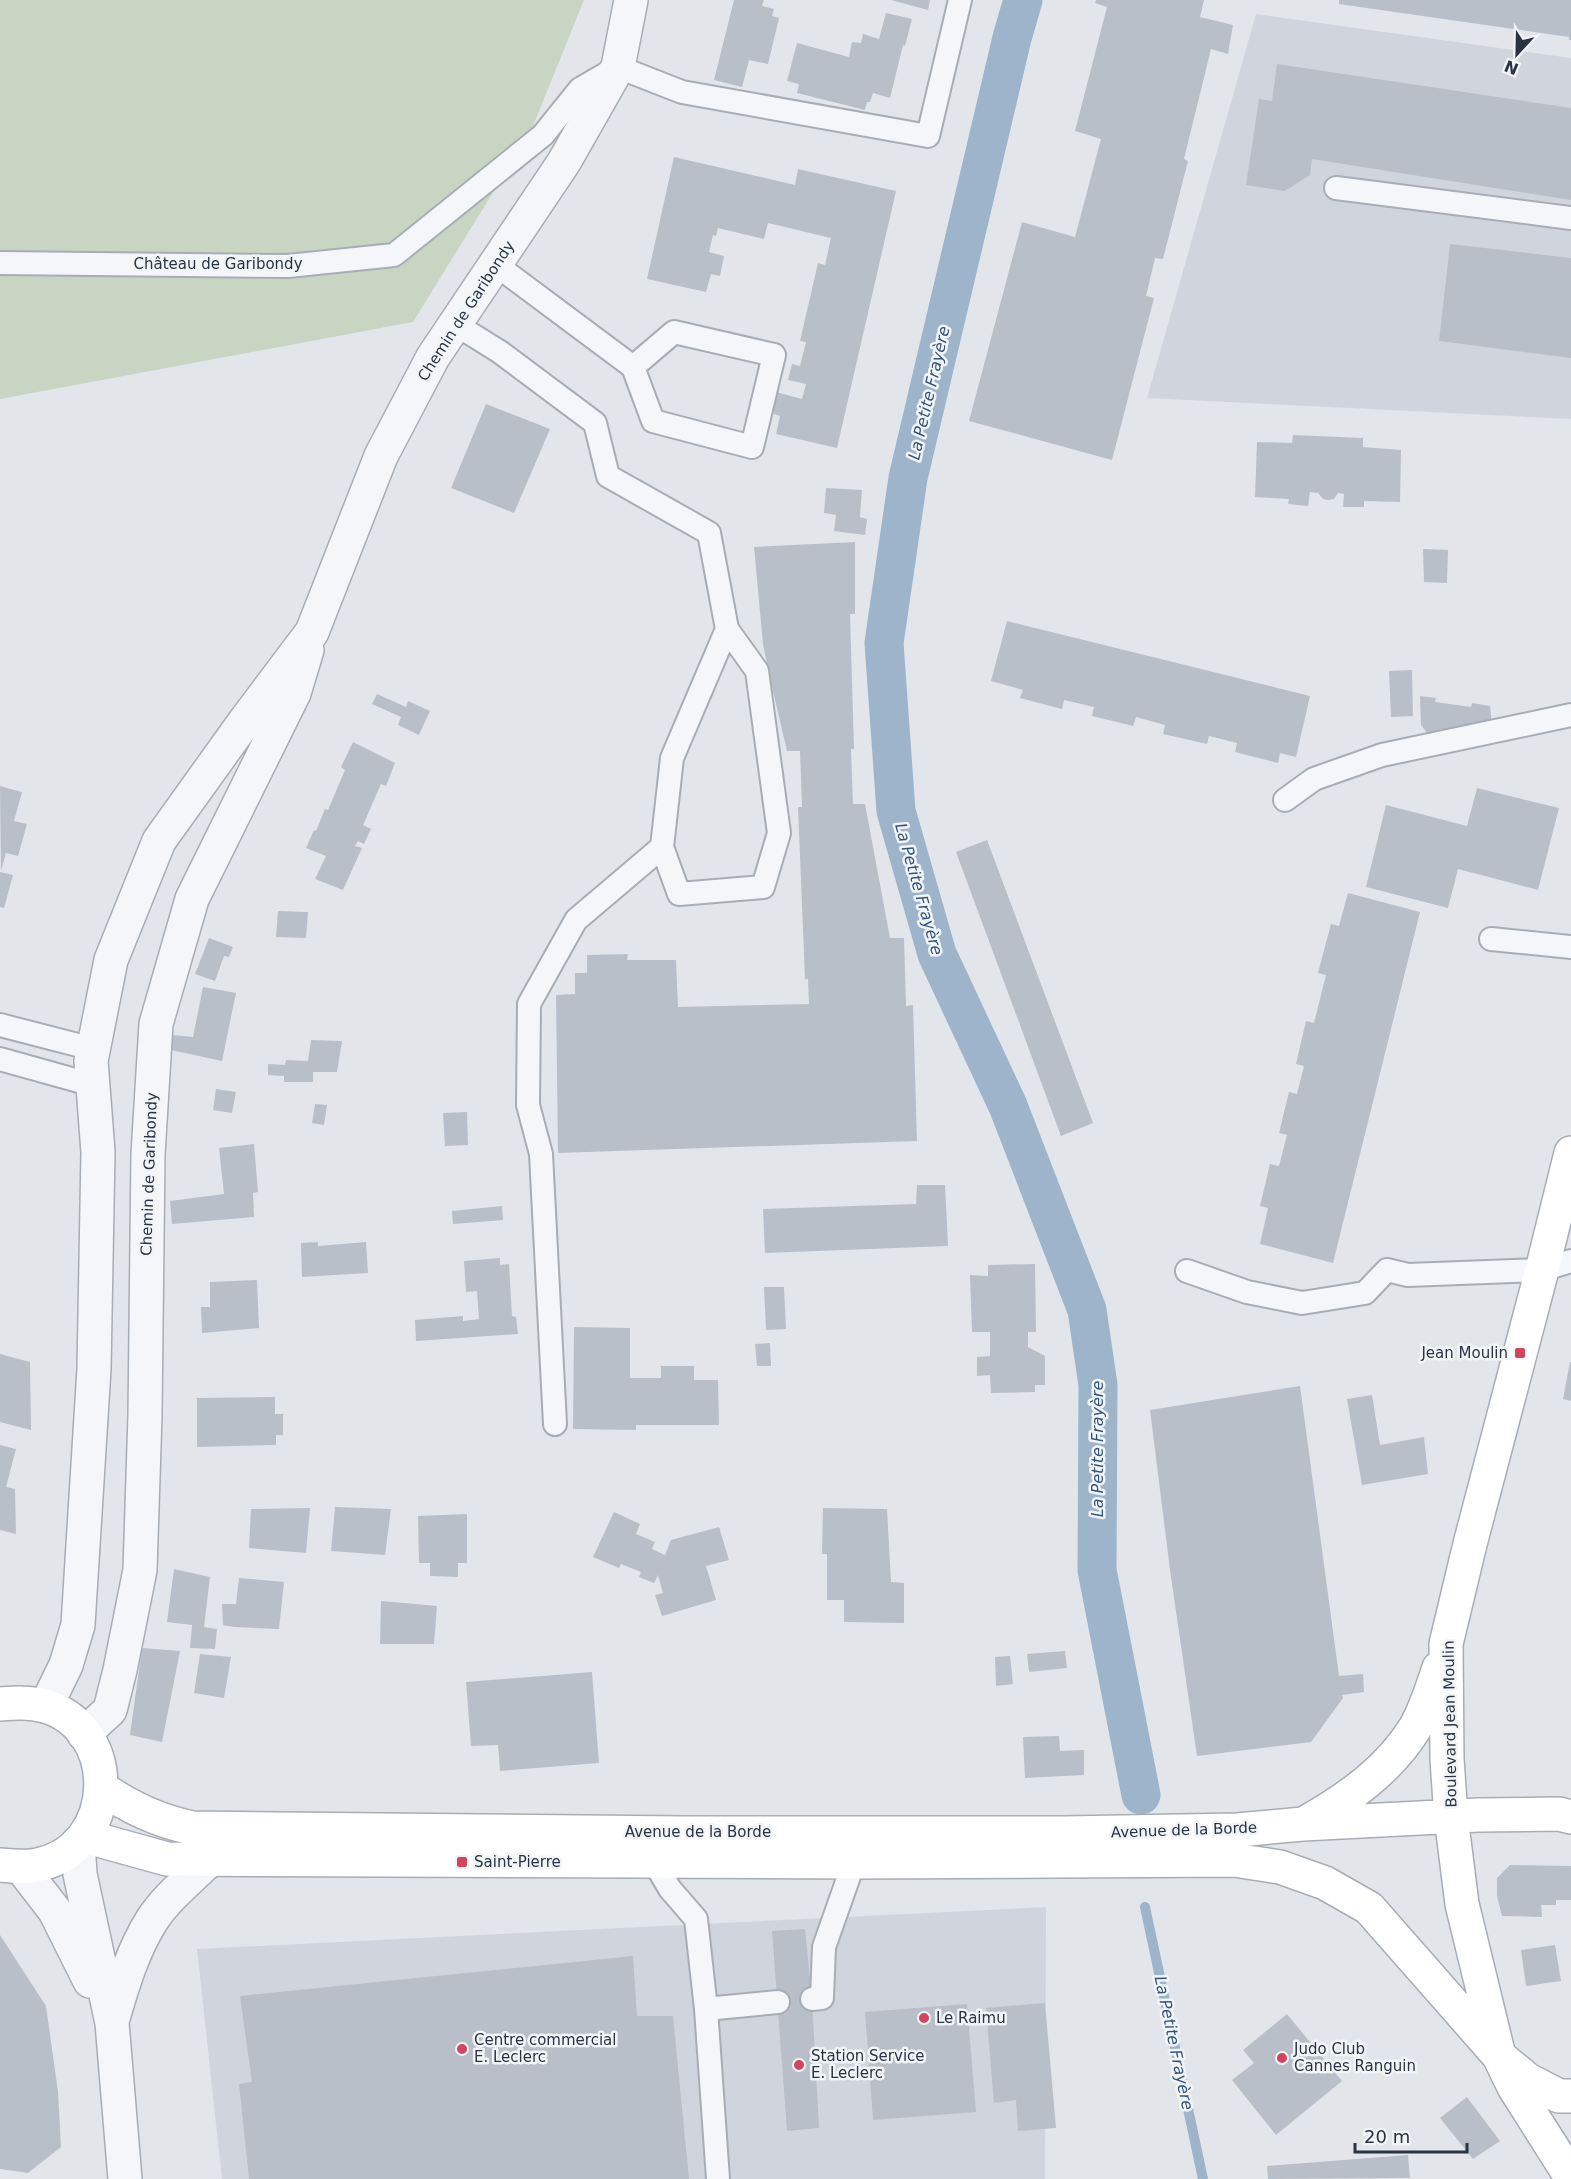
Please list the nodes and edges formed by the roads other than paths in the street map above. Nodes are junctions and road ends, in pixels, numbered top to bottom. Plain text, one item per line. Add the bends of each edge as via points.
1 (631, 0) edge
2 (960, 0) edge
3 (618, 68) junction
4 (1336, 188) dead end
5 (1571, 218) edge
6 (0, 263) edge
7 (495, 264) junction
8 (454, 324) junction
9 (633, 367) junction
10 (727, 629) junction
11 (312, 632) junction
12 (1571, 715) edge
13 (1285, 800) dead end
14 (662, 847) junction
15 (1491, 939) dead end
16 (1571, 947) edge
17 (0, 1025) edge
18 (93, 1049) junction
19 (0, 1059) edge
20 (93, 1085) junction
21 (1571, 1153) edge
22 (1557, 1265) edge
23 (1187, 1271) dead end
24 (555, 1424) dead end
25 (1446, 1644) junction
26 (0, 1704) edge
27 (46, 1706) junction
28 (84, 1734) junction
29 (102, 1788) junction
30 (1451, 1817) junction
31 (1571, 1817) edge
32 (1303, 1824) junction
33 (81, 1839) junction
34 (209, 1860) junction
35 (654, 1862) junction
36 (854, 1862) junction
37 (10, 1866) edge
38 (812, 1999) dead end
39 (778, 2002) dead end
40 (706, 2009) junction
41 (112, 2023) junction
42 (1499, 2056) junction
43 (1571, 2096) edge
44 (1571, 2177) edge
45 (125, 2179) edge
46 (718, 2179) edge

1 - 3 street, Chemin de Garibondy
2 - 3 lane via 928,136 682,92
3 - 6 lane, Château de Garibondy via 580,89 543,135 394,255 288,266
3 - 7 street, Chemin de Garibondy via 564,162
4 - 5 lane
7 - 8 street, Chemin de Garibondy
7 - 9 lane
8 - 10 lane via 500,352 595,423 608,476 709,533
8 - 11 street, Chemin de Garibondy via 381,456
9 - 9 lane via 653,422 752,447 774,355 674,332
10 - 14 lane via 672,758
10 - 14 lane via 757,671 779,833 763,887 679,894
11 - 18 street, Chemin de Garibondy via 159,841 111,960
11 - 28 street, Chemin de Garibondy via 294,693 192,899 156,1024 148,1154 140,1570 110,1710
12 - 13 lane via 1382,755 1314,778
14 - 24 lane via 576,920 529,1004 528,1105 541,1154
15 - 16 lane
17 - 18 lane
18 - 20 street, Chemin de Garibondy
19 - 20 lane
20 - 27 street, Chemin de Garibondy via 98,1152 94,1369 78,1625 66,1665
21 - 22 main road, Boulevard Jean Moulin
22 - 23 lane via 1408,1275 1387,1270 1365,1293 1302,1303 1248,1292
22 - 25 main road, Boulevard Jean Moulin via 1473,1533
25 - 30 main road, Boulevard Jean Moulin
25 - 32 main road via 1427,1702 1397,1750 1367,1783
26 - 27 main road
27 - 28 main road
28 - 29 main road via 100,1768
29 - 32 main road, Avenue de la Borde via 124,1804 192,1828 1064,1833 1238,1830
29 - 33 main road via 97,1813
30 - 31 main road, Avenue de la Borde
30 - 32 main road, Avenue de la Borde
30 - 42 main road, Boulevard Jean Moulin via 1462,1904
33 - 34 main road via 167,1859
33 - 37 main road via 61,1856 42,1864
33 - 41 street via 80,1874
34 - 35 main road
34 - 41 street via 152,1920 127,1970
35 - 36 main road
35 - 40 lane via 670,1889 696,1919
36 - 38 lane via 824,1947 822,1998
36 - 42 main road via 1234,1860 1280,1867 1324,1883 1369,1908
37 - 41 street via 55,1911
39 - 40 lane
40 - 46 lane
41 - 45 street
42 - 43 main road via 1528,2080 1559,2096
42 - 44 main road, Boulevard Jean Moulin

